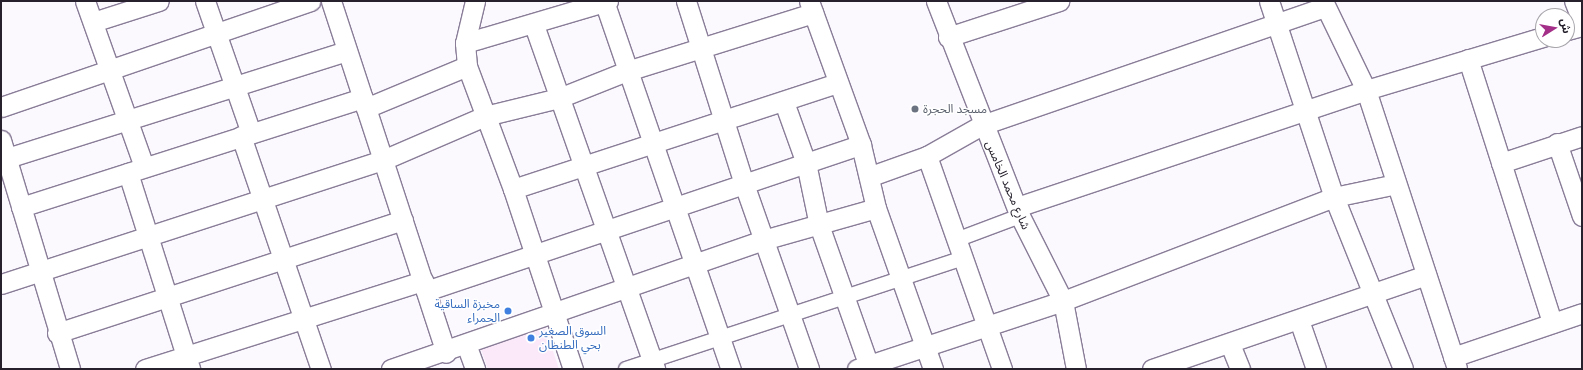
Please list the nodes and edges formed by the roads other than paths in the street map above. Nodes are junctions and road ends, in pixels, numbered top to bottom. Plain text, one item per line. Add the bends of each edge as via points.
1 (85, 1) edge
2 (159, 1) edge
3 (205, 1) edge
4 (310, 1) edge
5 (331, 1) edge
6 (475, 1) edge
7 (606, 1) edge
8 (686, 1) edge
9 (936, 1) edge
10 (1059, 1) edge
11 (1269, 1) edge
12 (1576, 1) edge
13 (1324, 4) edge
14 (811, 7) edge
15 (1582, 16) edge
16 (93, 22) junction
17 (1277, 22) junction
18 (534, 25) junction
19 (216, 33) junction
20 (948, 37) junction
21 (1535, 39) edge
22 (465, 43) junction
23 (700, 47) junction
24 (347, 51) junction
25 (1468, 59) junction
26 (467, 66) junction
27 (109, 70) junction
28 (627, 71) junction
29 (838, 83) junction
30 (235, 86) junction
31 (1366, 90) junction
32 (558, 98) junction
33 (784, 102) junction
34 (364, 103) junction
35 (1, 107) edge
36 (1303, 111) junction
37 (486, 116) junction
38 (127, 120) junction
39 (725, 121) junction
40 (982, 125) junction
41 (246, 135) junction
42 (1582, 136) edge
43 (1, 140) edge
44 (1557, 143) junction
45 (656, 145) junction
46 (861, 145) junction
47 (927, 156) junction
48 (7, 158) junction
49 (383, 160) junction
50 (806, 163) junction
51 (1501, 163) junction
52 (582, 166) junction
53 (136, 170) junction
54 (871, 176) junction
55 (744, 184) junction
56 (1396, 184) junction
57 (513, 189) junction
58 (1334, 197) junction
59 (263, 199) junction
60 (21, 207) junction
61 (676, 207) junction
62 (876, 208) junction
63 (1019, 212) junction
64 (1582, 216) edge
65 (403, 220) junction
66 (819, 225) junction
67 (603, 229) junction
68 (147, 237) junction
69 (763, 240) junction
70 (956, 240) junction
71 (534, 252) junction
72 (963, 258) junction
73 (283, 259) junction
74 (692, 264) junction
75 (38, 272) junction
76 (1426, 275) junction
77 (900, 278) junction
78 (1, 284) edge
79 (424, 286) junction
80 (626, 289) junction
81 (1370, 292) junction
82 (166, 296) junction
83 (846, 297) junction
84 (1063, 301) junction
85 (556, 313) junction
86 (1582, 313) edge
87 (791, 315) junction
88 (304, 319) junction
89 (1299, 320) junction
90 (1552, 323) junction
91 (986, 327) junction
92 (57, 333) junction
93 (721, 338) junction
94 (466, 344) junction
95 (1230, 344) junction
96 (924, 345) junction
97 (446, 353) junction
98 (188, 362) edge
99 (1455, 363) edge
100 (653, 365) edge
101 (1175, 366) edge
102 (865, 367) edge
103 (70, 369) edge
104 (145, 369) edge
105 (321, 369) edge
106 (391, 369) edge
107 (475, 369) edge
108 (573, 369) edge
109 (626, 369) edge
110 (731, 369) edge
111 (809, 369) edge
112 (933, 369) edge
113 (1002, 369) edge
114 (1076, 369) edge
115 (1152, 369) edge
116 (1240, 369) edge
117 (1316, 369) edge
118 (1403, 369) edge

1 - 16 street
2 - 16 street
3 - 19 street
4 - 19 street
5 - 24 street
6 - 22 street
7 - 18 street
7 - 28 street
8 - 23 street
9 - 20 street, شارع محمد الخامس
10 - 20 street
11 - 17 street
12 - 15 main road
13 - 17 street
13 - 31 street
14 - 23 street
14 - 29 street
16 - 27 street
17 - 36 street
17 - 40 street
18 - 22 street
18 - 32 street
19 - 27 street
19 - 30 street
20 - 40 street, شارع محمد الخامس
21 - 25 street
22 - 26 street
23 - 28 street
23 - 39 street
24 - 30 street
24 - 34 street
25 - 31 street
25 - 51 street
26 - 34 street
26 - 37 street
27 - 35 street
27 - 38 street
28 - 32 street
28 - 45 street
29 - 33 street
29 - 46 street
30 - 38 street
30 - 41 street
31 - 36 street
31 - 56 street
32 - 37 street
32 - 52 street
33 - 39 street
33 - 50 street
34 - 41 street
34 - 49 street
36 - 58 street
36 - 63 street
37 - 49 street
37 - 57 street
38 - 48 street
38 - 53 street
39 - 45 street
39 - 55 street
40 - 47 street
40 - 63 street, شارع محمد الخامس
41 - 53 street
41 - 59 street
42 - 44 street
43 - 48 street
44 - 51 street
44 - 64 street
45 - 52 street
45 - 61 street
46 - 50 street
46 - 54 street
47 - 54 street
47 - 70 street
48 - 60 street
49 - 59 street
49 - 65 street
50 - 55 street
50 - 66 street
51 - 90 street
52 - 57 street
52 - 67 street
53 - 60 street
53 - 68 street
54 - 62 street
55 - 61 street
55 - 69 street
56 - 58 street
56 - 76 street
57 - 71 street
58 - 81 street
58 - 84 street
59 - 68 street
59 - 73 street
60 - 75 street
61 - 67 street
61 - 74 street
62 - 66 street
62 - 77 street
63 - 70 street
63 - 84 street, شارع محمد الخامس
65 - 73 street
65 - 79 street
66 - 69 street
66 - 83 street
67 - 71 street
67 - 80 street
68 - 75 street
68 - 82 street
69 - 74 street
69 - 87 street
70 - 72 street
71 - 79 street
71 - 85 street
72 - 77 street
72 - 91 street
73 - 82 street
73 - 88 street
74 - 80 street
74 - 93 street
75 - 78 street
75 - 92 street
76 - 81 street
76 - 99 street
77 - 83 street
77 - 96 street
79 - 88 street
79 - 97 street
80 - 85 street
80 - 100 street
81 - 89 street
81 - 118 street
82 - 92 street
82 - 98 street
83 - 87 street
83 - 102 street
84 - 91 street
84 - 114 street, شارع محمد الخامس
85 - 94 street
85 - 108 street
86 - 90 street
87 - 93 street
87 - 111 street
88 - 98 street
88 - 105 street
89 - 95 street
89 - 117 street
90 - 99 street
91 - 96 street
91 - 113 street
92 - 103 street
93 - 100 street
93 - 110 street
94 - 97 street
94 - 107 street
95 - 101 street
95 - 116 street
96 - 102 street
96 - 112 street
97 - 106 street
98 - 104 street
100 - 109 street
101 - 115 street

